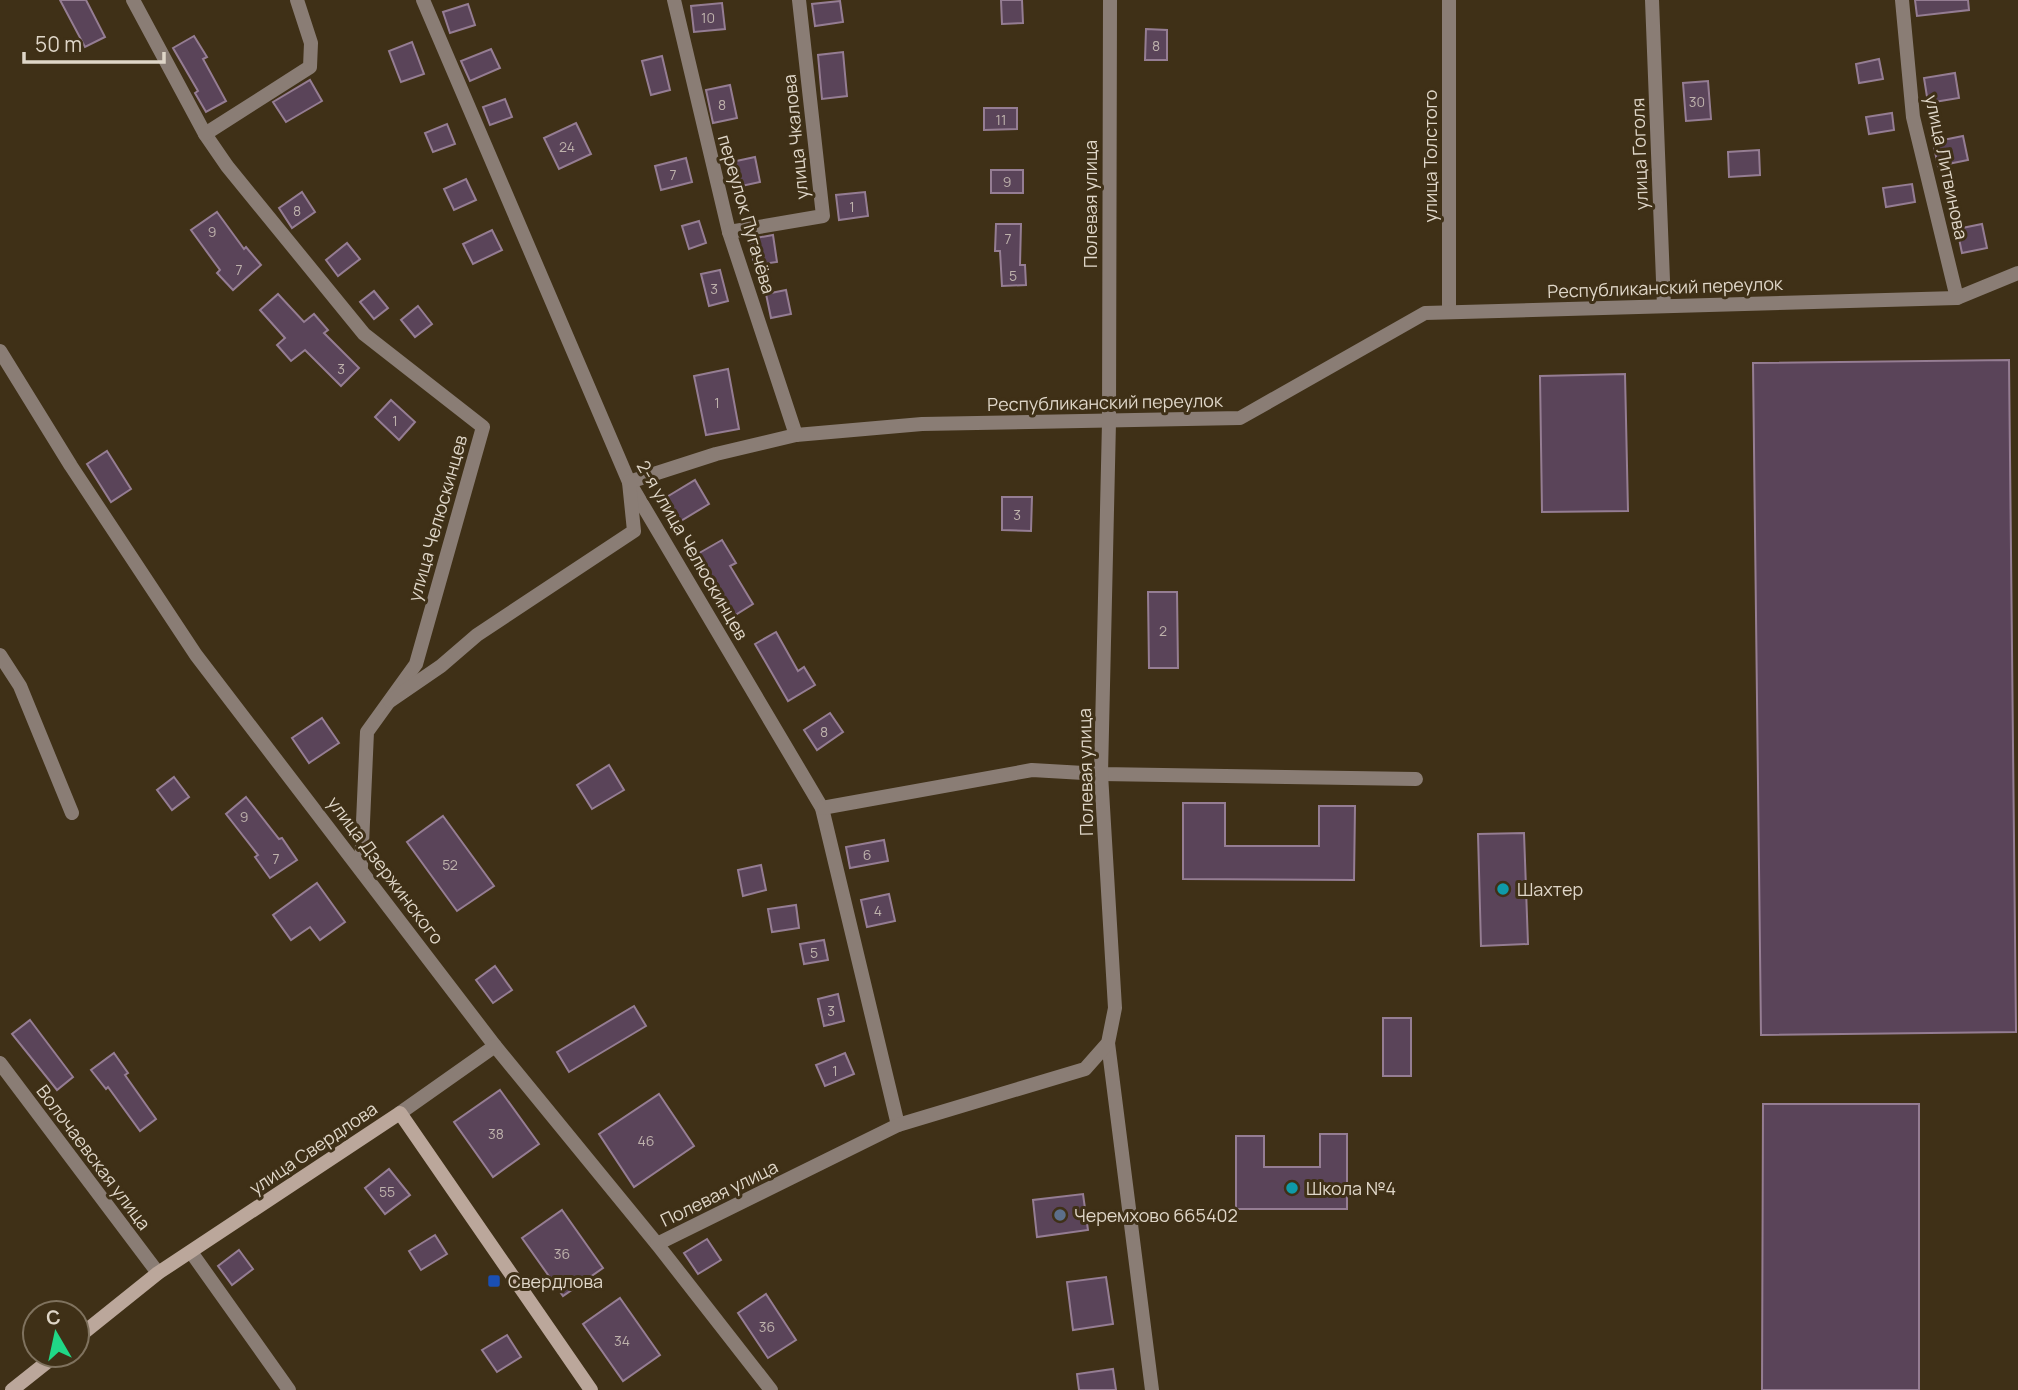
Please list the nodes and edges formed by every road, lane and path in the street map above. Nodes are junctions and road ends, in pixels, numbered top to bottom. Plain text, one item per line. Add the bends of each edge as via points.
1 (133, 0) edge
2 (297, 0) edge
3 (423, 0) edge
4 (674, 0) edge
5 (799, 0) edge
6 (1110, 0) edge
7 (1449, 0) edge
8 (1651, 0) edge
9 (1902, 0) edge
10 (205, 134) junction
11 (729, 232) junction
12 (2018, 273) edge
13 (1957, 298) junction
14 (1664, 306) junction
15 (1449, 312) junction
16 (0, 351) edge
17 (1109, 422) junction
18 (796, 435) junction
19 (629, 482) junction
20 (0, 655) edge
21 (390, 701) junction
22 (1101, 774) junction
23 (1416, 779) dead end
24 (822, 808) junction
25 (72, 813) dead end
26 (361, 867) junction
27 (1108, 1043) junction
28 (495, 1046) junction
29 (0, 1063) edge
30 (400, 1113) junction
31 (898, 1125) junction
32 (657, 1244) junction
33 (191, 1252) junction
34 (158, 1273) junction
35 (91, 1327) edge
36 (38, 1369) edge
37 (12, 1390) edge
38 (289, 1390) edge
39 (591, 1390) edge
40 (771, 1390) edge
41 (1152, 1390) edge

1 - 10 street, улица Челюскинцев
2 - 10 street via 310,43 310,67
3 - 19 street, 2-я улица Челюскинцев
4 - 11 street, переулок Пугачёва
5 - 11 street, улица Чкалова via 823,216
6 - 17 street, Полевая улица
7 - 15 street, улица Толстого
8 - 14 street, улица Гоголя
9 - 13 street, улица Литвинова via 1913,117
10 - 21 street, улица Челюскинцев via 364,334 483,427 416,664
11 - 18 street, переулок Пугачёва
12 - 13 street, Республиканский переулок
13 - 14 street, Республиканский переулок
14 - 15 street, Республиканский переулок
15 - 17 street, Республиканский переулок via 1425,313 1240,418
16 - 26 street, улица Дзержинского via 196,655
17 - 18 street, Республиканский переулок via 922,424
17 - 22 street, Полевая улица
18 - 19 street, Республиканский переулок
19 - 21 street via 634,531 477,635
19 - 24 street, 2-я улица Челюскинцев
20 - 25 street via 20,686
21 - 26 street, улица Челюскинцев via 368,733
22 - 23 street
22 - 24 street via 1032,770
22 - 27 street, Полевая улица via 1115,1008
24 - 31 street, 2-я улица Челюскинцев
26 - 28 street, улица Дзержинского
27 - 31 street, Полевая улица via 1085,1069
27 - 41 street
28 - 30 street
28 - 32 street, улица Дзержинского
29 - 34 street, Волочаевская улица
30 - 33 street, улица Свердлова
30 - 39 street, улица Свердлова
31 - 32 street, Полевая улица
32 - 40 street, улица Дзержинского
33 - 34 street, улица Свердлова
33 - 38 street
34 - 35 street, улица Свердлова
36 - 37 street

